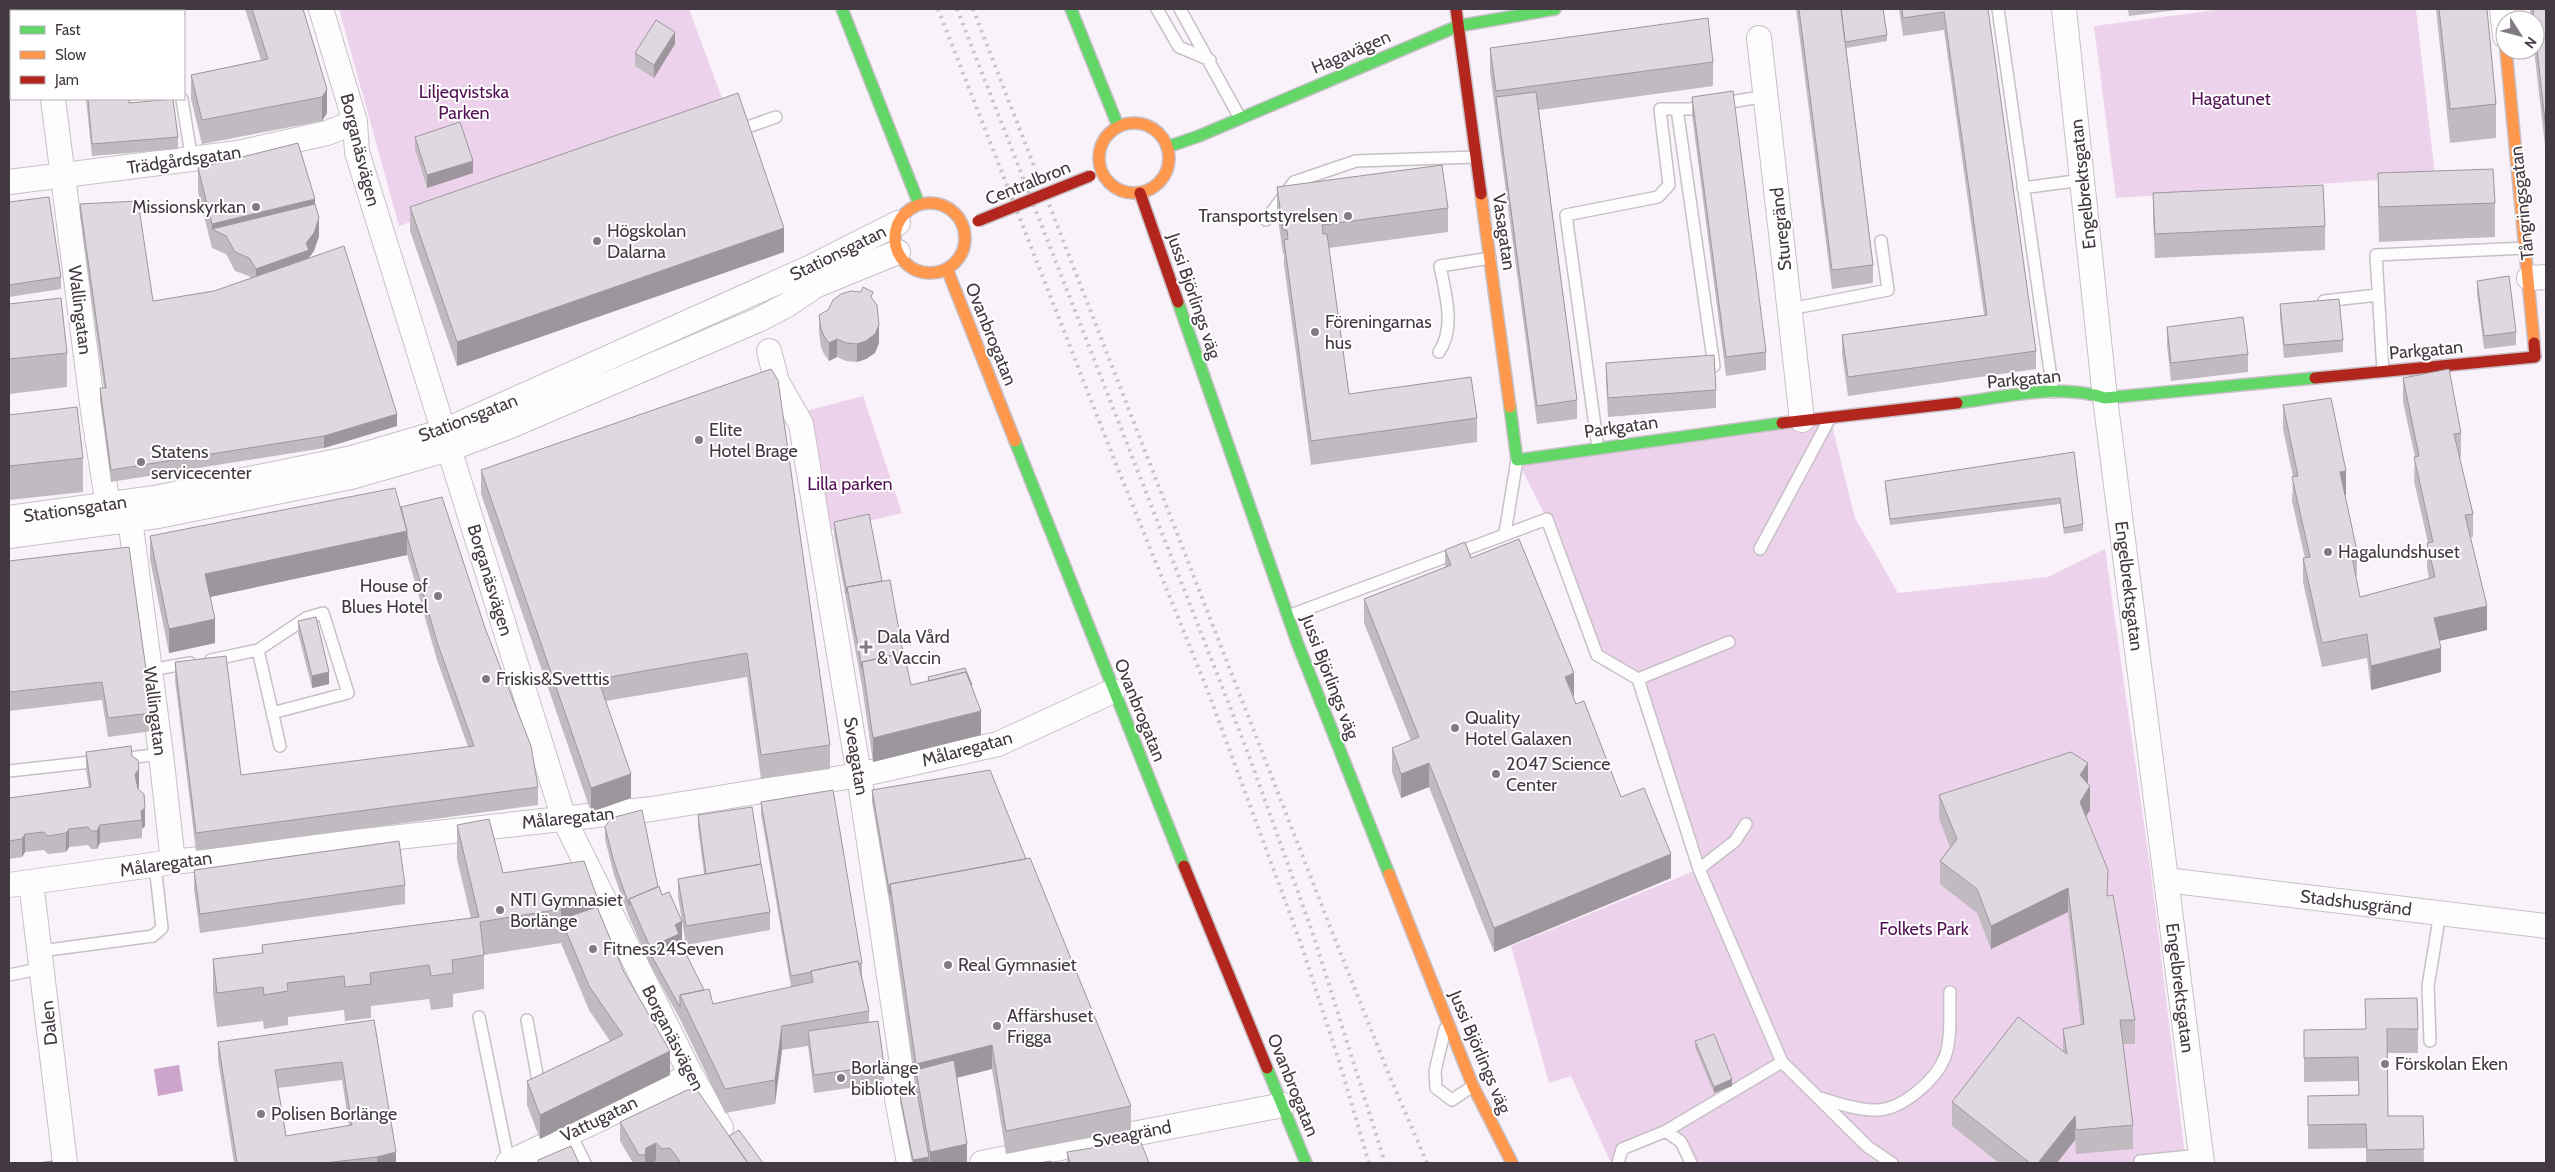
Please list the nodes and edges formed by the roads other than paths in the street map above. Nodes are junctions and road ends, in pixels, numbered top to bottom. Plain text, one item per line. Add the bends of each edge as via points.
1 (321, 9) edge
2 (842, 9) edge
3 (1071, 9) edge
4 (1157, 9) edge
5 (1180, 9) edge
6 (1456, 9) edge
7 (1555, 9) edge
8 (1998, 9) edge
9 (2064, 9) edge
10 (1458, 26) junction
11 (1759, 38) dead end
12 (1210, 60) junction
13 (2507, 60) edge
14 (1766, 96) junction
15 (53, 100) edge
16 (182, 100) edge
17 (1677, 109) junction
18 (776, 117) dead end
19 (1240, 118) junction
20 (355, 122) junction
21 (1118, 126) junction
22 (742, 129) edge
23 (1167, 147) junction
24 (1476, 158) junction
25 (192, 160) junction
26 (1101, 172) junction
27 (63, 176) junction
28 (2082, 180) junction
29 (9, 182) edge
30 (2023, 188) junction
31 (1140, 193) junction
32 (919, 204) junction
33 (1266, 220) dead end
34 (898, 223) junction
35 (964, 227) junction
36 (1881, 241) dead end
37 (2526, 248) junction
38 (898, 252) junction
39 (1490, 258) junction
40 (947, 269) junction
41 (2538, 277) edge
42 (2378, 295) junction
43 (2315, 302) edge
44 (1790, 309) junction
45 (768, 351) dead end
46 (1439, 352) dead end
47 (2535, 357) joint
48 (1714, 366) edge
49 (2383, 372) junction
50 (2053, 392) junction
51 (2105, 398) junction
52 (1830, 417) junction
53 (1802, 420) junction
54 (446, 440) junction
55 (1598, 448) junction
56 (1517, 460) junction
57 (119, 511) junction
58 (9, 518) edge
59 (1505, 533) junction
60 (9, 536) edge
61 (1760, 549) dead end
62 (1288, 616) junction
63 (306, 618) junction
64 (308, 631) edge
65 (1729, 642) dead end
66 (258, 650) junction
67 (150, 670) junction
68 (1638, 679) junction
69 (1114, 691) junction
70 (272, 712) junction
71 (280, 746) dead end
72 (161, 754) junction
73 (9, 771) edge
74 (859, 775) junction
75 (564, 819) junction
76 (1746, 824) dead end
77 (164, 864) junction
78 (1699, 869) junction
79 (2166, 880) junction
80 (20, 883) edge
81 (2440, 913) junction
82 (2546, 926) edge
83 (42, 960) junction
84 (9, 975) edge
85 (1950, 992) dead end
86 (479, 1017) dead end
87 (527, 1020) dead end
88 (1447, 1020) junction
89 (2430, 1041) dead end
90 (1782, 1062) junction
91 (691, 1075) junction
92 (1473, 1086) junction
93 (1818, 1097) junction
94 (542, 1098) edge
95 (1283, 1106) junction
96 (721, 1128) edge
97 (1666, 1131) junction
98 (558, 1136) junction
99 (2202, 1159) edge
100 (2140, 1162) dead end
101 (65, 1163) edge
102 (508, 1163) edge
103 (585, 1163) edge
104 (910, 1163) edge
105 (982, 1163) edge
106 (1306, 1163) edge
107 (1512, 1163) edge
108 (1618, 1163) edge
109 (1691, 1163) edge
110 (1892, 1163) edge

1 - 20 street, Borganäsvägen
2 - 32 street
3 - 21 street
4 - 12 lane via 1179,47
5 - 12 lane
6 - 10 street, Vasagatan
7 - 10 street, Hagavägen
8 - 30 lane
9 - 28 street, Engelbrektsgatan
10 - 19 street, Hagavägen
10 - 24 street, Vasagatan
11 - 14 street, Sturegränd
12 - 19 lane
13 - 37 street, Tångringsgatan
14 - 17 lane
14 - 44 street, Sturegränd
15 - 27 street, Wallingatan
16 - 25 lane
17 - 48 lane
17 - 55 lane via 1660,109 1669,185 1658,197 1566,215
18 - 22 lane
19 - 23 street, Hagavägen
20 - 25 street, Trädgårdsgatan via 327,133
20 - 54 street, Borganäsvägen via 357,152
21 - 23 street via 1130,123 1148,126 1162,136
21 - 26 street via 1103,141 1099,156
23 - 31 street via 1167,171 1152,189
24 - 33 lane via 1356,161 1294,182
24 - 39 street, Vasagatan
25 - 27 street, Trädgårdsgatan
26 - 31 street via 1117,189
26 - 35 street, Centralbron, bridge
27 - 29 street, Trädgårdsgatan
27 - 57 street, Wallingatan via 93,411
28 - 30 lane
28 - 51 street, Engelbrektsgatan
30 - 50 lane
31 - 62 street, Jussi Björlings väg
32 - 34 street via 910,208
32 - 35 street via 930,202 946,206
34 - 38 street via 895,242
34 - 54 street, Stationsgatan
35 - 40 street via 963,251
36 - 44 lane via 1888,290
37 - 41 street, Tångringsgatan
37 - 42 lane via 2376,255
38 - 40 street via 909,265 924,272
38 - 54 street, Stationsgatan via 815,286 758,320 508,427
39 - 46 lane via 1440,266 1448,323 1447,338
39 - 56 street, Vasagatan
40 - 69 street, Ovanbrogatan
41 - 47 street, Tångringsgatan
42 - 43 lane
42 - 49 lane
44 - 53 street, Sturegränd
45 - 74 street, Sveagatan via 777,382 801,424
47 - 49 street, Parkgatan
49 - 51 street, Parkgatan
50 - 51 street, Parkgatan via 2089,393
50 - 52 street, Parkgatan
51 - 79 street, Engelbrektsgatan
52 - 53 street, Parkgatan
52 - 61 lane
53 - 55 street, Parkgatan
54 - 57 street, Stationsgatan
54 - 75 street, Borganäsvägen
55 - 56 street, Parkgatan
56 - 59 lane
57 - 58 street, Stationsgatan
57 - 60 street, Stationsgatan
57 - 67 street, Wallingatan
59 - 62 lane
59 - 68 lane via 1547,519 1597,655
62 - 88 street, Jussi Björlings väg
63 - 64 lane
63 - 66 lane
63 - 70 lane via 323,613 348,692
65 - 68 lane
66 - 67 lane
66 - 70 lane
67 - 72 street, Wallingatan
68 - 78 lane
69 - 74 street, Målaregatan via 998,744
69 - 95 street, Ovanbrogatan
70 - 71 lane
72 - 73 lane
72 - 77 street, Wallingatan
74 - 75 street, Målaregatan via 652,809
74 - 104 street, Sveagatan via 906,1090 897,1099
75 - 77 street, Målaregatan
75 - 91 street, Borganäsvägen
76 - 78 lane via 1735,841
77 - 80 street, Målaregatan
77 - 83 lane via 162,928 153,936
78 - 90 lane
79 - 81 street, Stadshusgränd
79 - 99 street, Engelbrektsgatan
80 - 83 street, Dalen
81 - 82 street, Stadshusgränd
81 - 89 lane via 2428,986
83 - 84 lane
83 - 101 street, Dalen
85 - 93 lane via 1950,1036 1944,1058 1926,1085 1903,1103 1878,1111
86 - 102 lane
87 - 94 lane
88 - 92 street, Jussi Björlings väg
88 - 92 lane via 1435,1071 1436,1088 1452,1100
90 - 93 lane
90 - 97 lane
91 - 96 street, Borganäsvägen
91 - 98 street, Vattugatan
92 - 107 street, Jussi Björlings väg
93 - 110 lane via 1868,1147
95 - 105 street, Sveagränd
95 - 106 street, Ovanbrogatan
97 - 108 lane via 1622,1149
97 - 109 lane via 1681,1142
98 - 102 street, Vattugatan
98 - 103 lane
99 - 100 lane

